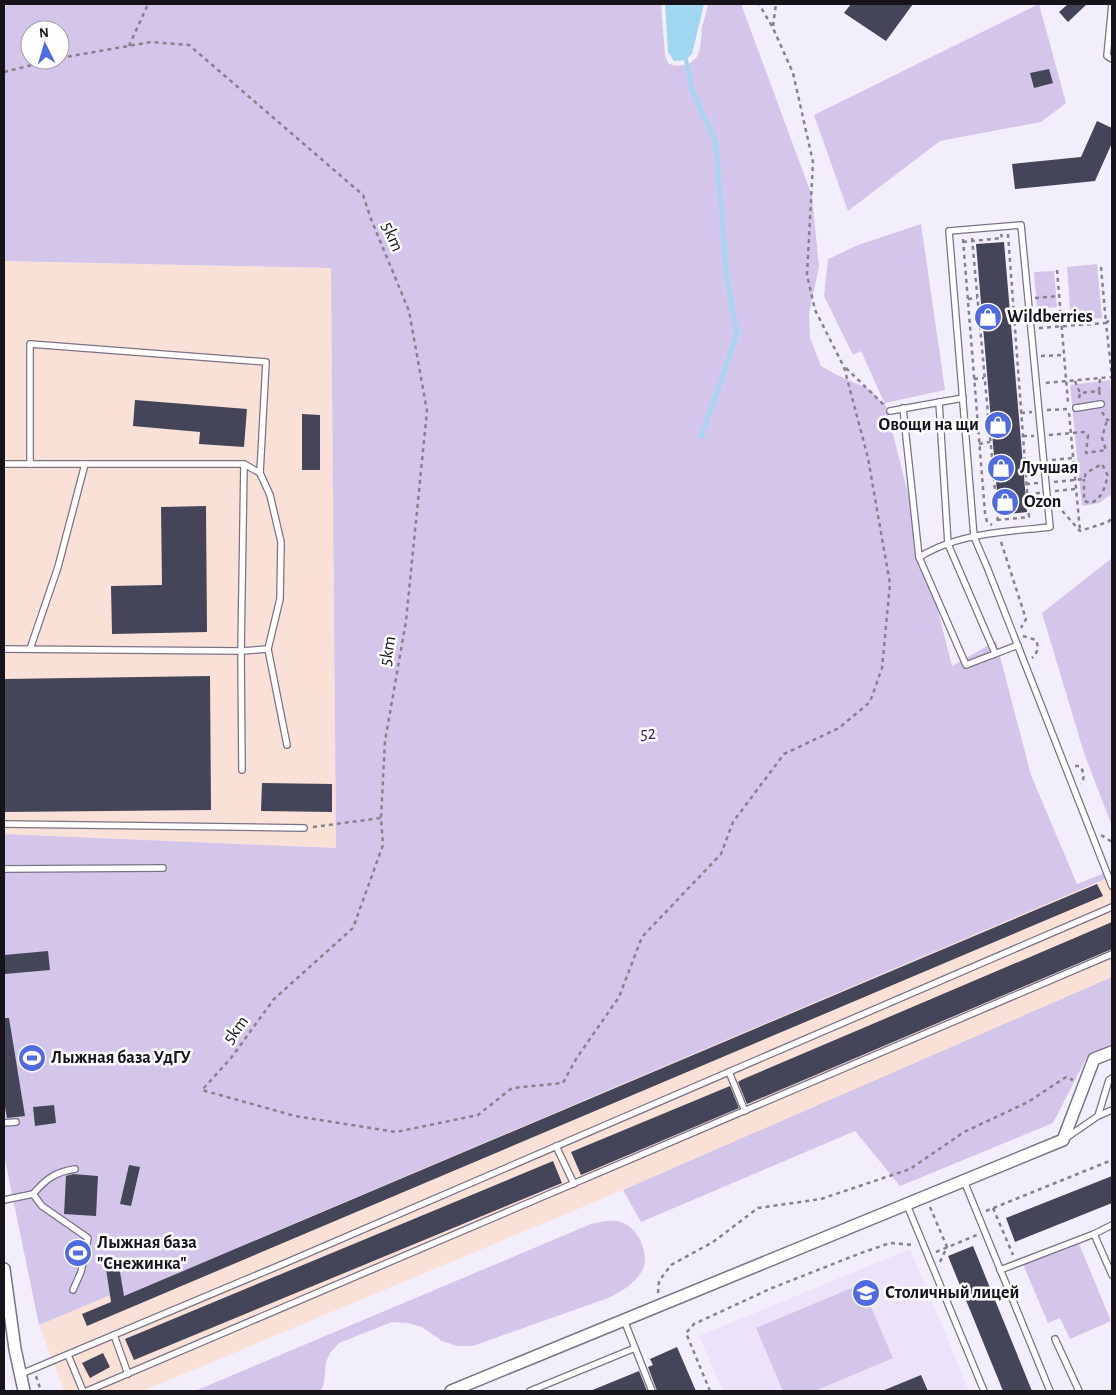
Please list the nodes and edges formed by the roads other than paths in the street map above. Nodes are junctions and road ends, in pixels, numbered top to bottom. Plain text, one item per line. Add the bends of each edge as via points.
1 (1112, 4) edge
2 (1112, 59) edge
3 (963, 398) junction
4 (939, 402) junction
5 (1101, 404) dead end
6 (903, 408) junction
7 (1076, 408) dead end
8 (890, 411) road end
9 (4, 464) edge
10 (30, 464) junction
11 (85, 464) junction
12 (244, 464) junction
13 (260, 473) junction
14 (974, 537) junction
15 (948, 544) junction
16 (919, 557) junction
17 (1020, 644) junction
18 (4, 649) edge
19 (268, 649) junction
20 (30, 650) junction
21 (241, 652) junction
22 (995, 652) junction
23 (287, 745) dead end
24 (242, 770) dead end
25 (4, 824) edge
26 (304, 828) road end
27 (163, 868) dead end
28 (4, 869) edge
29 (1112, 886) edge
30 (1112, 908) edge
31 (1112, 954) edge
32 (1112, 1052) edge
33 (729, 1072) junction
34 (1112, 1078) edge
35 (1112, 1110) edge
36 (745, 1111) junction
37 (1098, 1116) junction
38 (16, 1122) dead end
39 (4, 1123) edge
40 (1063, 1140) junction
41 (556, 1146) junction
42 (75, 1169) dead end
43 (964, 1181) junction
44 (574, 1184) junction
45 (33, 1194) junction
46 (4, 1200) edge
47 (907, 1205) junction
48 (1112, 1225) edge
49 (1094, 1234) junction
50 (4, 1269) edge
51 (1000, 1270) junction
52 (1112, 1275) edge
53 (73, 1290) dead end
54 (624, 1320) junction
55 (114, 1335) junction
56 (1055, 1339) dead end
57 (635, 1348) junction
58 (68, 1354) junction
59 (21, 1374) junction
60 (128, 1374) junction
61 (24, 1391) edge
62 (83, 1391) edge
63 (87, 1391) edge
64 (454, 1391) edge
65 (530, 1391) edge
66 (652, 1391) edge
67 (984, 1391) edge
68 (1050, 1391) edge
69 (1079, 1391) edge

1 - 2 lane via 1107,56
3 - 4 lane
3 - 14 lane
3 - 14 lane via 949,231 971,232 1021,225 1050,527
4 - 6 lane
4 - 15 lane
5 - 7 lane
6 - 8 lane
6 - 16 lane
9 - 10 lane
10 - 11 lane
10 - 13 lane via 30,344 266,362
11 - 12 lane
11 - 20 lane via 58,567
12 - 13 lane
12 - 21 lane
13 - 19 lane via 270,495 281,542 280,599
14 - 15 lane
14 - 17 lane
15 - 16 lane
15 - 22 lane
16 - 22 lane via 966,665
17 - 22 lane
17 - 29 lane
18 - 20 lane
19 - 21 lane
19 - 23 lane
20 - 21 lane
21 - 24 lane
25 - 26 lane
27 - 28 lane
30 - 33 lane
31 - 36 lane
32 - 40 street via 1094,1059
33 - 36 lane
33 - 41 lane
34 - 37 lane
35 - 37 lane
36 - 44 lane
37 - 40 lane
38 - 39 lane
40 - 43 street
41 - 44 lane
41 - 55 lane
42 - 45 lane via 62,1171 45,1180
43 - 47 street
43 - 51 lane
44 - 60 lane
45 - 46 lane
45 - 53 lane via 42,1206 88,1238 82,1272
47 - 54 street
47 - 67 lane
48 - 49 lane
49 - 51 lane
49 - 52 lane
50 - 59 street
51 - 68 lane
54 - 57 lane
54 - 64 street
55 - 58 lane
55 - 60 lane
56 - 69 lane
57 - 65 lane
57 - 66 lane
58 - 59 lane
58 - 62 lane
59 - 61 street
60 - 63 lane

